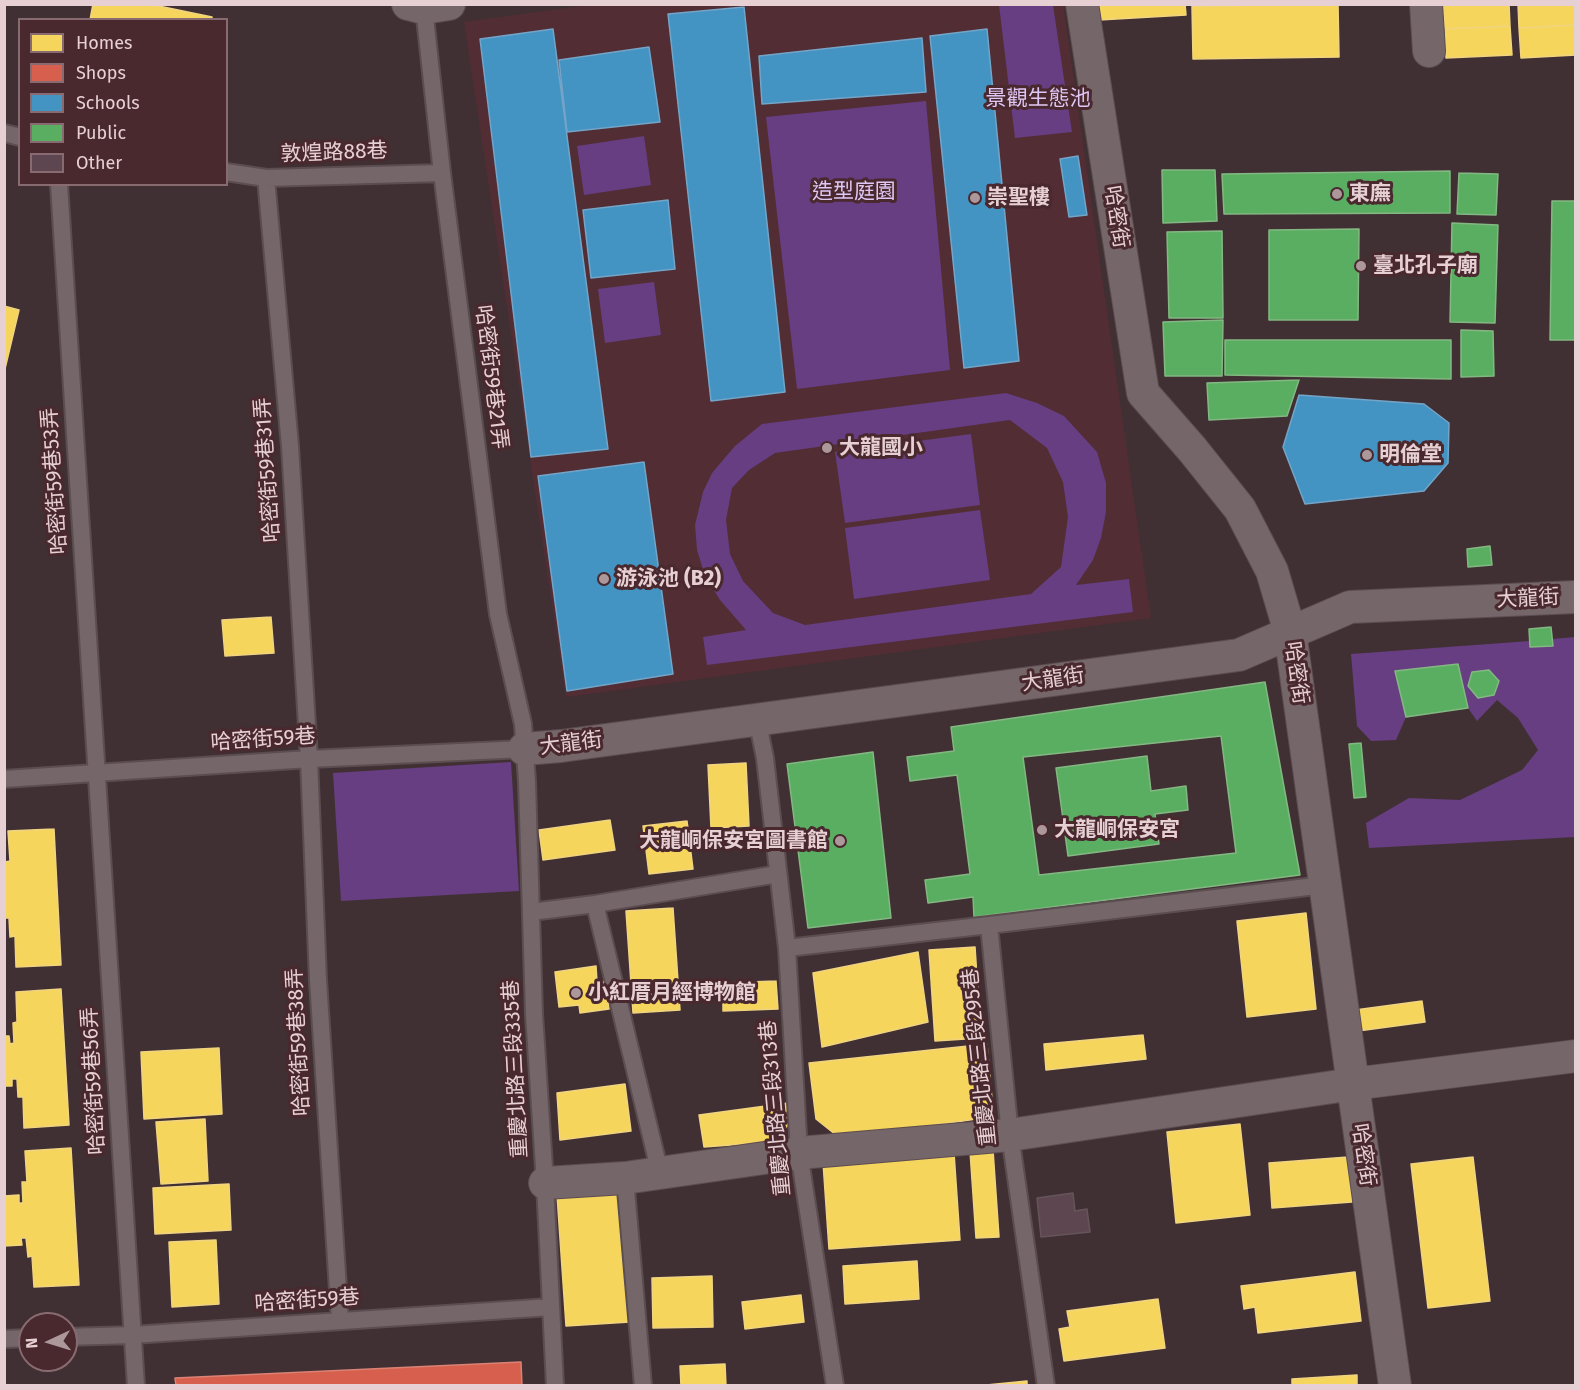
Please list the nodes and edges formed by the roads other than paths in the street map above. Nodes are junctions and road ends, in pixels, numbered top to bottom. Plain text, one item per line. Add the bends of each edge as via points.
1 (1082, 4) edge
2 (1426, 4) edge
3 (426, 5) edge
4 (1429, 51) dead end
5 (228, 172) edge
6 (442, 173) junction
7 (266, 178) junction
8 (59, 186) edge
9 (1575, 597) edge
10 (1290, 632) junction
11 (757, 719) junction
12 (524, 749) junction
13 (309, 759) junction
14 (96, 774) junction
15 (4, 779) edge
16 (778, 874) junction
17 (1324, 885) junction
18 (595, 904) junction
19 (531, 912) junction
20 (989, 925) junction
21 (787, 948) junction
22 (1575, 1056) edge
23 (1353, 1084) junction
24 (1010, 1134) junction
25 (799, 1153) junction
26 (660, 1173) junction
27 (625, 1178) junction
28 (545, 1183) junction
29 (552, 1307) junction
30 (340, 1321) junction
31 (132, 1335) junction
32 (78, 1337) edge
33 (136, 1386) edge
34 (555, 1386) edge
35 (643, 1386) edge
36 (835, 1386) edge
37 (1046, 1386) edge
38 (1395, 1386) edge

1 - 10 street, 哈密街 via 1143,393 1240,509 1272,571
2 - 4 street
3 - 6 lane, 哈密街59巷21弄
5 - 7 lane, 敦煌路88巷
6 - 7 lane, 敦煌路88巷
6 - 12 lane, 哈密街59巷21弄 via 498,614 523,724
7 - 13 lane, 哈密街59巷31弄 via 290,446
8 - 14 lane, 哈密街59巷53弄
9 - 10 street, 大龍街 via 1350,607
10 - 11 street, 大龍街 via 1239,654
10 - 17 street, 哈密街
11 - 12 street, 大龍街
11 - 16 lane, 重慶北路三段313巷
12 - 13 lane, 哈密街59巷
12 - 19 lane, 重慶北路三段335巷
13 - 14 lane, 哈密街59巷
13 - 30 lane, 哈密街59巷38弄 via 318,980
14 - 15 lane, 哈密街59巷
14 - 31 lane, 哈密街59巷56弄
16 - 18 lane
16 - 21 lane, 重慶北路三段313巷
17 - 20 lane
17 - 23 street, 哈密街
18 - 19 lane
18 - 26 lane
19 - 28 lane, 重慶北路三段335巷
20 - 21 lane
20 - 24 lane, 重慶北路三段295巷
21 - 25 lane, 重慶北路三段313巷
22 - 23 street
23 - 24 street
23 - 38 street, 哈密街
24 - 25 street
24 - 37 lane, 重慶北路三段295巷
25 - 26 street
25 - 36 lane, 重慶北路三段313巷
26 - 27 street
27 - 28 street
27 - 35 lane
28 - 29 lane, 重慶北路三段335巷
29 - 30 lane, 哈密街59巷
29 - 34 lane, 重慶北路三段335巷
30 - 31 lane, 哈密街59巷
31 - 32 lane, 哈密街59巷
31 - 33 lane, 哈密街59巷56弄

